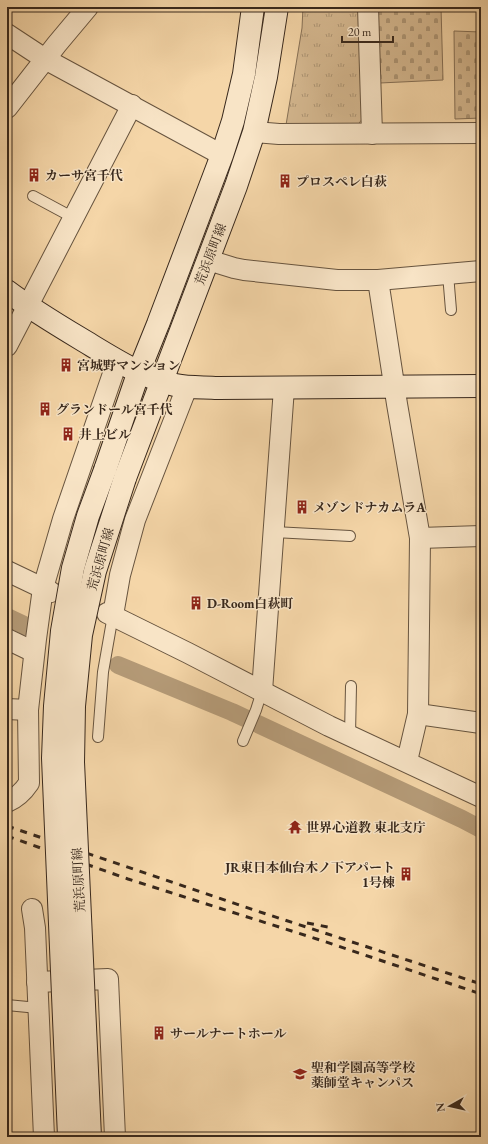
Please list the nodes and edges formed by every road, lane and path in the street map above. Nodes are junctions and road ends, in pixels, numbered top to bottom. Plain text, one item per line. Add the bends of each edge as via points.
1 (88, 7) edge
2 (253, 7) edge
3 (277, 7) edge
4 (368, 7) edge
5 (7, 34) edge
6 (45, 59) junction
7 (132, 106) junction
8 (7, 108) edge
9 (254, 132) junction
10 (481, 133) edge
11 (372, 134) junction
12 (222, 155) junction
13 (32, 196) dead end
14 (74, 218) junction
15 (208, 260) junction
16 (481, 271) edge
17 (448, 274) junction
18 (378, 280) junction
19 (7, 291) edge
20 (27, 307) junction
21 (451, 310) dead end
22 (7, 346) edge
23 (117, 362) junction
24 (139, 371) junction
25 (162, 381) junction
26 (481, 386) edge
27 (186, 387) junction
28 (395, 387) junction
29 (284, 388) junction
30 (274, 532) junction
31 (350, 536) dead end
32 (481, 536) edge
33 (420, 538) junction
34 (7, 571) edge
35 (47, 590) junction
36 (110, 614) junction
37 (7, 639) edge
38 (34, 652) junction
39 (351, 686) dead end
40 (262, 691) junction
41 (7, 709) edge
42 (28, 710) junction
43 (418, 714) junction
44 (481, 723) edge
45 (350, 735) junction
46 (98, 737) dead end
47 (243, 741) dead end
48 (407, 761) junction
49 (481, 797) edge
50 (7, 802) edge
51 (32, 909) dead end
52 (37, 982) junction
53 (7, 1005) edge
54 (38, 1008) junction
55 (44, 1137) edge
56 (69, 1137) edge
57 (90, 1137) edge
58 (115, 1137) edge

1 - 6 street
2 - 12 main road, 荒浜原町線 via 244,74
3 - 9 main road, 荒浜原町線
4 - 11 street
5 - 6 street
6 - 7 street
6 - 8 street
7 - 12 street
7 - 14 street
9 - 11 street
9 - 15 main road, 荒浜原町線
10 - 11 street
12 - 24 main road, 荒浜原町線
13 - 14 lane
14 - 20 street
15 - 18 street via 244,270 337,280
15 - 25 main road, 荒浜原町線
16 - 17 street
17 - 18 street
17 - 21 lane
18 - 28 street
19 - 20 main road
20 - 22 street
20 - 23 main road
23 - 24 main road
23 - 35 street via 63,519
24 - 25 main road
24 - 56 main road, 荒浜原町線, bridge via 88,516 73,568 62,631 55,706 53,758
25 - 27 main road
25 - 57 main road, 荒浜原町線, bridge via 125,478 95,571 80,636 72,762
26 - 28 main road
27 - 29 main road
27 - 36 street via 135,520
28 - 29 main road
28 - 33 street
29 - 30 street
30 - 31 lane
30 - 40 street
32 - 33 street
33 - 43 street
34 - 35 street
35 - 38 street
36 - 40 street
36 - 46 lane
37 - 38 street
38 - 42 street
39 - 45 lane
40 - 45 street
40 - 47 lane
41 - 42 street
42 - 50 street via 29,783 15,799
43 - 44 street
43 - 48 street
45 - 48 street
48 - 49 street
51 - 52 street
52 - 54 street
52 - 58 street via 109,976
53 - 54 lane
54 - 55 street

